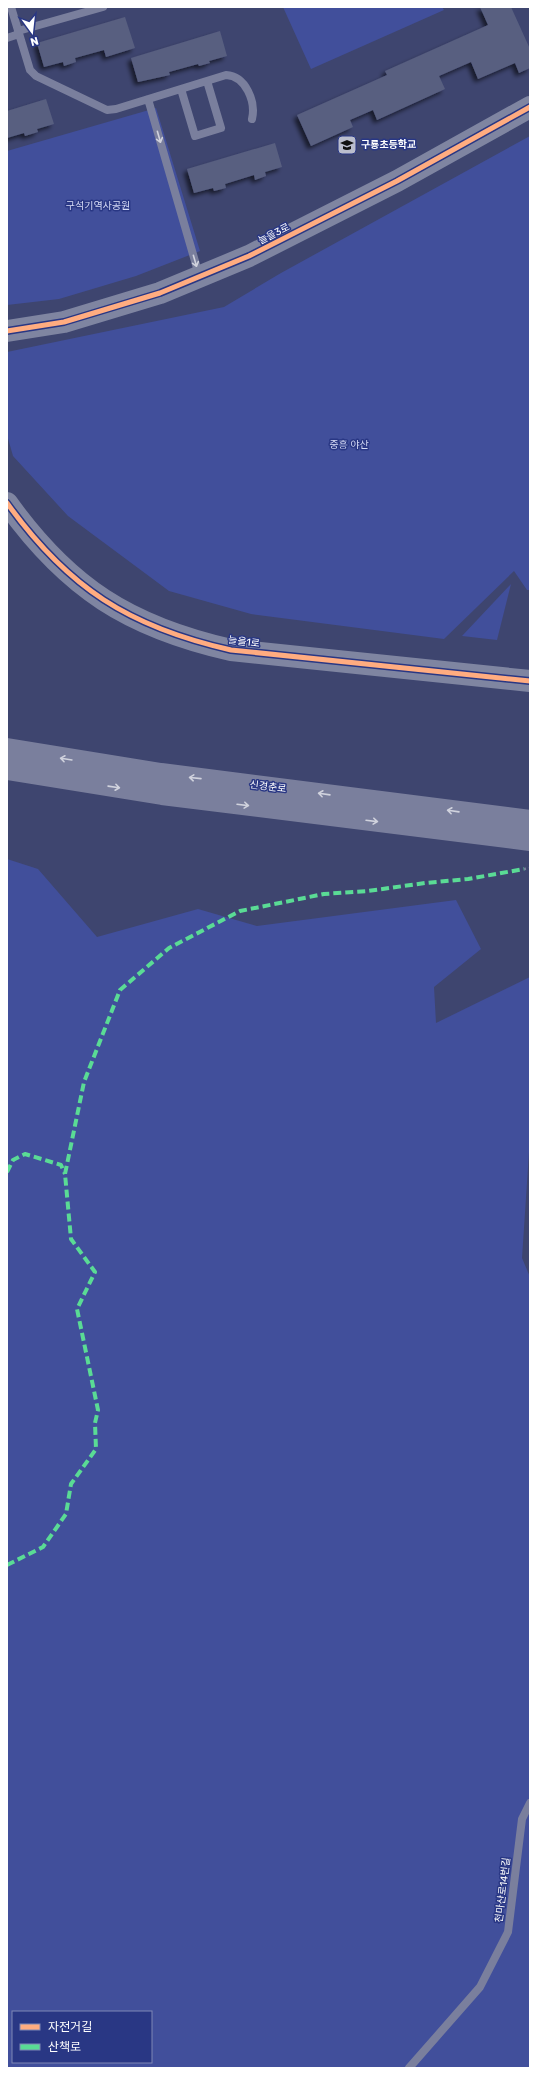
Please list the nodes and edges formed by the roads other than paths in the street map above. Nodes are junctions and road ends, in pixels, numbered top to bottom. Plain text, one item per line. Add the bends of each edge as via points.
1 (11, 7) edge
2 (103, 7) edge
3 (18, 33) junction
4 (7, 38) edge
5 (207, 81) junction
6 (181, 89) junction
7 (148, 99) junction
8 (530, 107) edge
9 (252, 119) dead end
10 (200, 277) junction
11 (7, 331) edge
12 (7, 503) edge
13 (530, 681) edge
14 (7, 749) edge
15 (7, 769) edge
16 (530, 821) edge
17 (490, 826) junction
18 (530, 840) edge
19 (530, 1803) edge
20 (409, 2068) edge

1 - 3 lane
2 - 3 lane
3 - 4 lane
3 - 7 lane via 30,70 36,76 107,110
5 - 6 lane
5 - 6 lane via 221,128 195,136
5 - 9 lane via 226,75 235,76 243,82 254,111
6 - 7 lane
7 -> 10 lane
8 - 10 street, 늘을3로 via 397,181 249,256
10 - 11 street, 늘을3로 via 160,293 64,322
12 - 13 street, 늘을1로 via 28,531 67,572 125,614 164,632 231,650
17 -> 14 highway, 신경춘로 via 250,784 161,774
15 -> 17 highway, 신경춘로 via 162,794
16 - 17 highway, 신경춘로
17 - 18 highway, 신경춘로
19 - 20 lane, 천마산로14번길 via 522,1819 508,1932 480,1987

